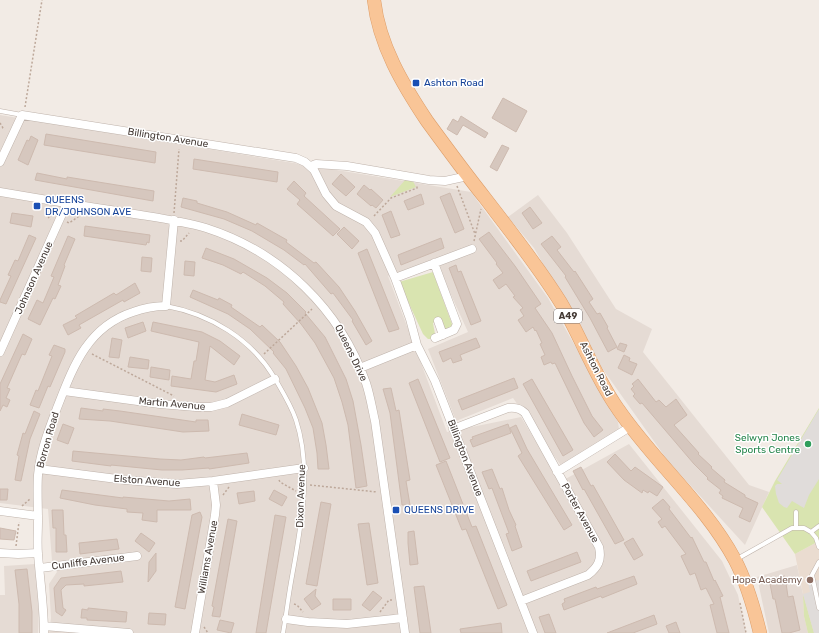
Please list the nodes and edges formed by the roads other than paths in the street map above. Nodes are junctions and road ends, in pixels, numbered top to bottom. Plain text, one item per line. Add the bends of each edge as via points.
1 (374, 0) edge
2 (0, 111) edge
3 (22, 115) junction
4 (0, 162) edge
5 (311, 166) junction
6 (468, 176) junction
7 (0, 192) edge
8 (67, 203) junction
9 (174, 220) junction
10 (472, 249) road end
11 (434, 263) junction
12 (395, 278) junction
13 (166, 306) junction
14 (438, 321) dead end
15 (417, 345) junction
16 (0, 352) edge
17 (360, 368) junction
18 (275, 379) junction
19 (64, 391) junction
20 (630, 427) junction
21 (453, 429) junction
22 (304, 468) junction
23 (39, 470) junction
24 (557, 472) junction
25 (213, 481) junction
26 (0, 511) edge
27 (796, 512) dead end
28 (38, 516) junction
29 (819, 526) edge
30 (796, 527) junction
31 (811, 532) junction
32 (819, 547) edge
33 (0, 553) edge
34 (38, 553) junction
35 (137, 556) dead end
36 (735, 560) junction
37 (819, 562) edge
38 (40, 568) junction
39 (520, 601) junction
40 (819, 608) edge
41 (403, 618) junction
42 (286, 619) junction
43 (44, 630) edge
44 (129, 633) edge
45 (195, 633) edge
46 (283, 633) edge
47 (405, 633) edge
48 (533, 633) edge
49 (760, 633) edge

1 - 6 main road, Ashton Road / A49 via 380,31 390,57 412,99
2 - 3 lane
3 - 4 street
3 - 5 street, Billington Avenue via 296,158
5 - 6 street, Billington Avenue via 347,166 445,181
5 - 12 street, Billington Avenue via 326,194 336,206 366,222 375,233
6 - 20 main road, Ashton Road / A49 via 551,289 578,334 606,390
7 - 8 street, Queens Drive
8 - 9 street, Queens Drive
8 - 16 street, Johnson Avenue
9 - 13 street
9 - 17 street, Queens Drive via 243,243 291,273 334,320
10 - 11 street
11 - 12 street
11 - 14 street via 457,320 454,330 439,337
12 - 15 street, Billington Avenue
13 - 18 lane, Dixon Avenue via 211,320 228,331 253,349
13 - 19 street, Borron Road via 127,314 115,319 93,336 83,350
15 - 17 street
15 - 21 street, Billington Avenue via 435,380
17 - 41 street, Queens Drive via 375,421
18 - 19 street, Martin Avenue via 226,403 196,408
18 - 22 lane, Dixon Avenue via 297,422
19 - 23 street, Borron Road via 43,450
20 - 24 street, Porter Avenue
20 - 36 main road, Ashton Road / A49 via 704,514
21 - 24 street, Porter Avenue via 508,408 517,408 524,414
21 - 39 street, Billington Avenue
22 - 25 street, Elston Avenue
22 - 42 lane, Dixon Avenue via 302,521
23 - 25 street, Elston Avenue via 155,483
23 - 28 street, Borron Road
24 - 39 street, Porter Avenue via 599,547 600,560 588,575
25 - 45 street, Williams Avenue via 215,515
26 - 28 street
27 - 30 lane
28 - 34 street, Borron Road
29 - 31 lane
30 - 31 lane
30 - 36 lane
31 - 32 lane
33 - 34 street
34 - 38 street, Borron Road
35 - 38 street, Cunliffe Avenue
36 - 49 main road, Ashton Road / A49 via 749,593
37 - 40 lane via 812,575
38 - 43 street, Borron Road
39 - 48 street, Billington Avenue
41 - 42 street via 347,624
41 - 47 street, Queens Drive
42 - 46 lane, Dixon Avenue
43 - 44 street

